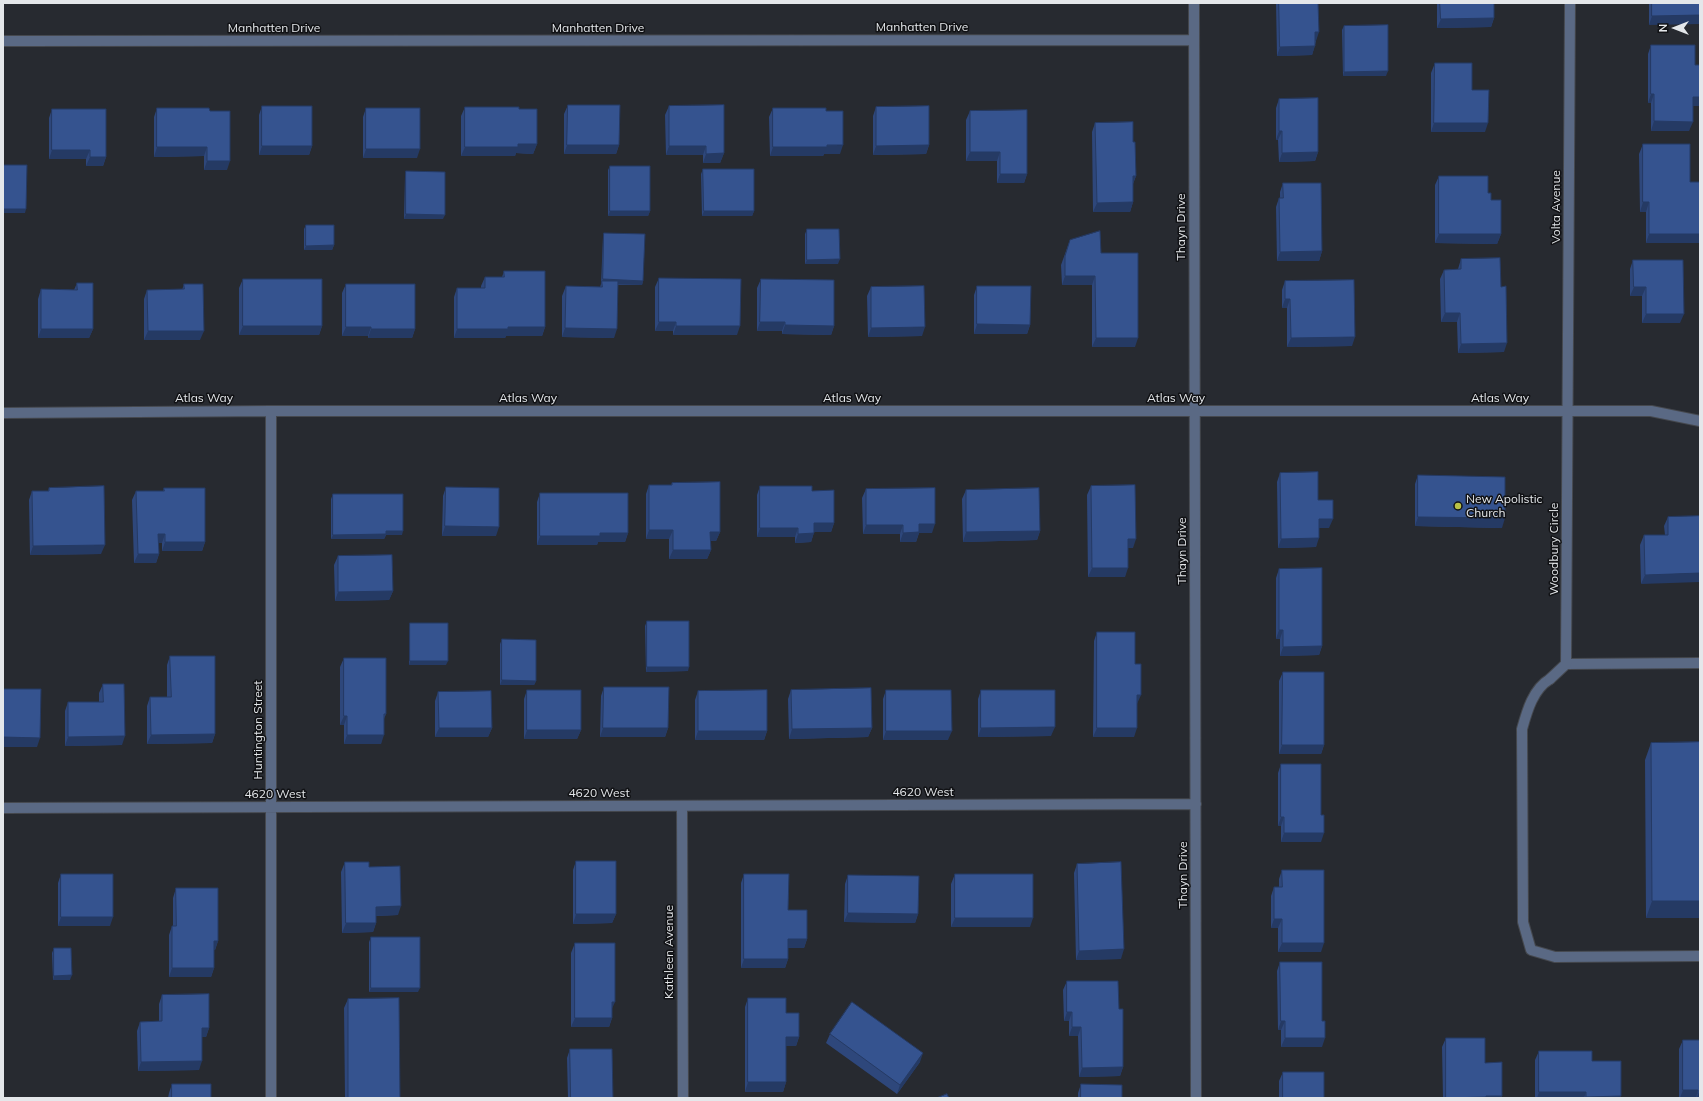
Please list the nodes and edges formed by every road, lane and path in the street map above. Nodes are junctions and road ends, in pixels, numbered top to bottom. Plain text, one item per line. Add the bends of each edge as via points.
1 (1194, 3) edge
2 (1570, 3) edge
3 (1194, 40) junction
4 (3, 41) edge
5 (271, 411) junction
6 (1195, 411) junction
7 (1567, 411) junction
8 (3, 413) edge
9 (1700, 421) edge
10 (1700, 663) edge
11 (1566, 664) junction
12 (1196, 804) junction
13 (682, 806) junction
14 (3, 808) edge
15 (272, 808) junction
16 (1700, 956) edge
17 (272, 1098) edge
18 (683, 1098) edge
19 (1196, 1098) edge

1 - 3 street, Thayn Drive
2 - 7 street, Volta Avenue
3 - 4 street, Manhatten Drive
3 - 6 street, Thayn Drive
5 - 6 street, Atlas Way
5 - 8 street, Atlas Way
5 - 15 street, Huntington Street
6 - 7 street, Atlas Way
6 - 12 street, Thayn Drive
7 - 9 street, Atlas Way via 1651,411
7 - 11 street, Woodbury Circle
10 - 11 street
11 - 16 street via 1543,683 1529,705 1522,729 1523,922 1531,950 1555,957
12 - 13 street, 4620 West
12 - 19 street, Thayn Drive
13 - 15 street, 4620 West
13 - 18 street, Kathleen Avenue
14 - 15 street, 4620 West
15 - 17 street, Huntington Street

